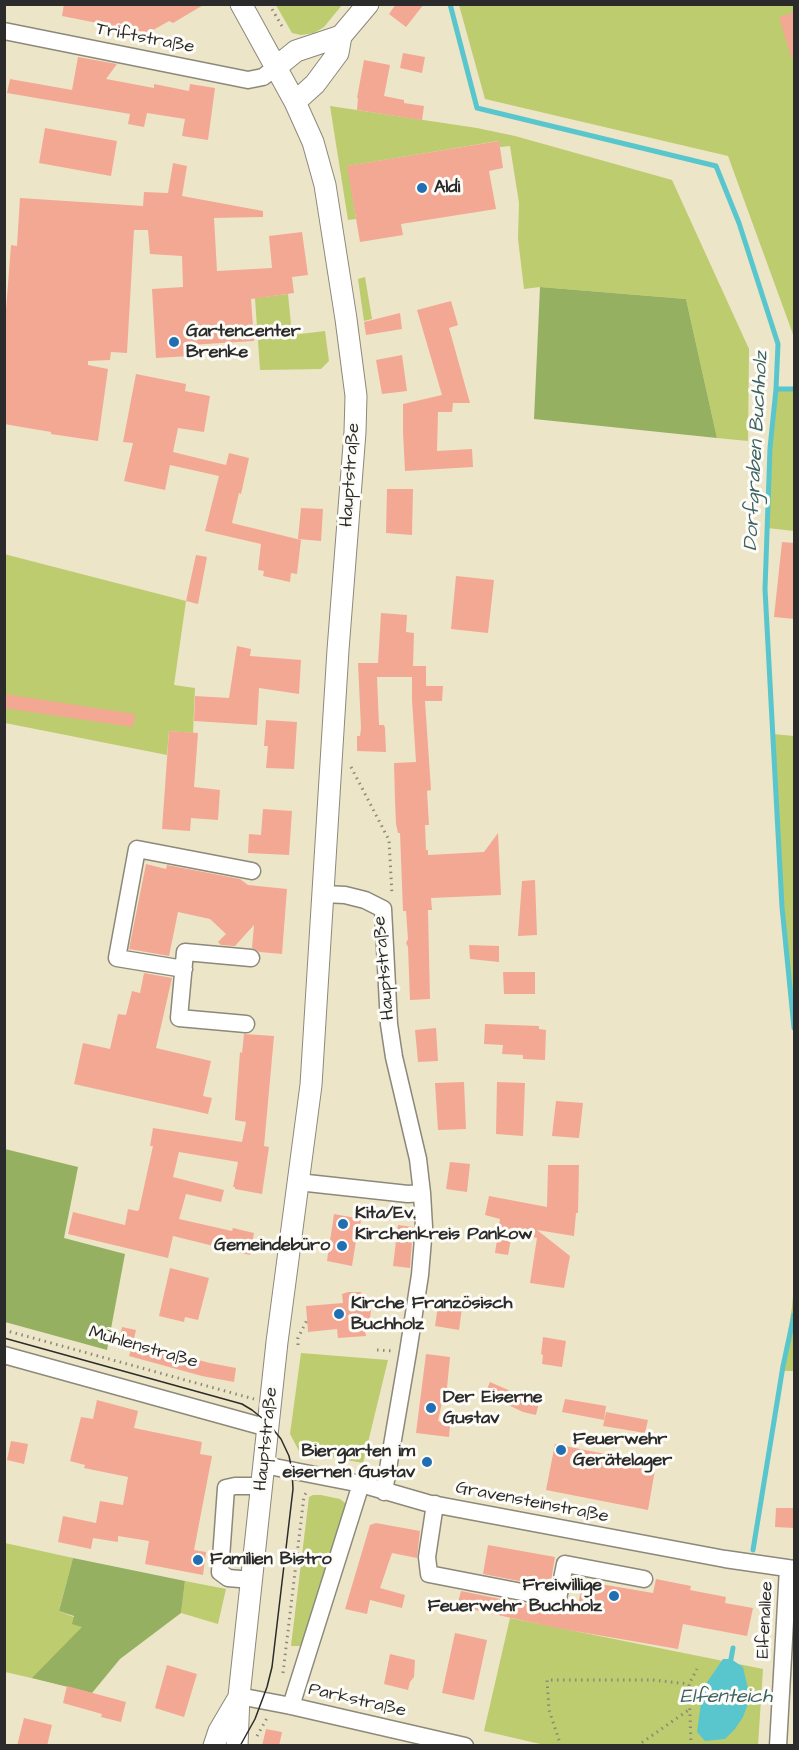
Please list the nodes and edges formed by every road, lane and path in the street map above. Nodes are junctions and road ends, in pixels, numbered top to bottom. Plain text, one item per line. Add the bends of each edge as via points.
1 (241, 4) edge
2 (269, 4) edge
3 (368, 4) edge
4 (283, 28) dead end
5 (4, 31) edge
6 (341, 36) junction
7 (275, 68) junction
8 (295, 102) junction
9 (349, 764) dead end
10 (252, 871) dead end
11 (323, 894) junction
12 (392, 896) dead end
13 (251, 958) dead end
14 (184, 969) junction
15 (246, 1024) dead end
16 (298, 1182) junction
17 (422, 1193) junction
18 (307, 1320) dead end
19 (4, 1329) edge
20 (298, 1346) dead end
21 (4, 1354) edge
22 (270, 1404) junction
23 (268, 1428) junction
24 (264, 1465) junction
25 (311, 1483) dead end
26 (361, 1484) junction
27 (262, 1486) junction
28 (384, 1492) junction
29 (435, 1504) junction
30 (791, 1569) edge
31 (644, 1579) dead end
32 (252, 1580) junction
33 (697, 1669) dead end
34 (282, 1679) dead end
35 (689, 1684) junction
36 (239, 1696) junction
37 (291, 1706) junction
38 (690, 1710) junction
39 (270, 1714) dead end
40 (247, 1742) edge
41 (214, 1746) edge
42 (465, 1746) edge
43 (561, 1746) edge
44 (637, 1746) edge
45 (691, 1746) edge
46 (778, 1746) edge

1 - 7 main road, Hauptstraße
2 - 4 path
3 - 6 main road
5 - 7 street, Triftstraße via 248,80 263,77
6 - 7 main road via 296,51
6 - 8 main road via 339,53
7 - 8 main road, Hauptstraße
8 - 11 main road, Hauptstraße via 310,134 325,185 356,396
9 - 12 path via 389,840
10 - 14 street via 137,849 117,958
11 - 16 main road, Hauptstraße via 311,1085
11 - 17 street, Hauptstraße via 365,900 383,909 389,1024
13 - 14 street via 185,952
14 - 15 street via 179,1018
16 - 17 street
16 - 22 main road, Hauptstraße
17 - 28 street, Hauptstraße via 420,1275
18 - 20 path
19 - 22 path, Mühlenstraße
21 - 23 street
22 - 23 main road, Hauptstraße
23 - 24 main road, Hauptstraße
24 - 26 street, Gravensteinstraße
24 - 27 main road, Hauptstraße
25 - 34 path via 304,1496
26 - 28 street, Gravensteinstraße
26 - 37 street
27 - 32 main road, Hauptstraße
27 - 32 street via 226,1488 220,1572 228,1578
28 - 29 street, Gravensteinstraße
29 - 30 street, Gravensteinstraße
29 - 31 street via 427,1557 429,1574 558,1599 564,1564
30 - 46 street, Elfenallee
32 - 36 main road, Hauptstraße
33 - 35 path
35 - 38 path
35 - 43 path via 547,1680 549,1710
36 - 37 street, Parkstraße
36 - 40 main road, Hauptstraße
36 - 41 main road, Hauptstraße
37 - 42 street, Parkstraße
38 - 44 path
38 - 45 path
39 - 40 path

